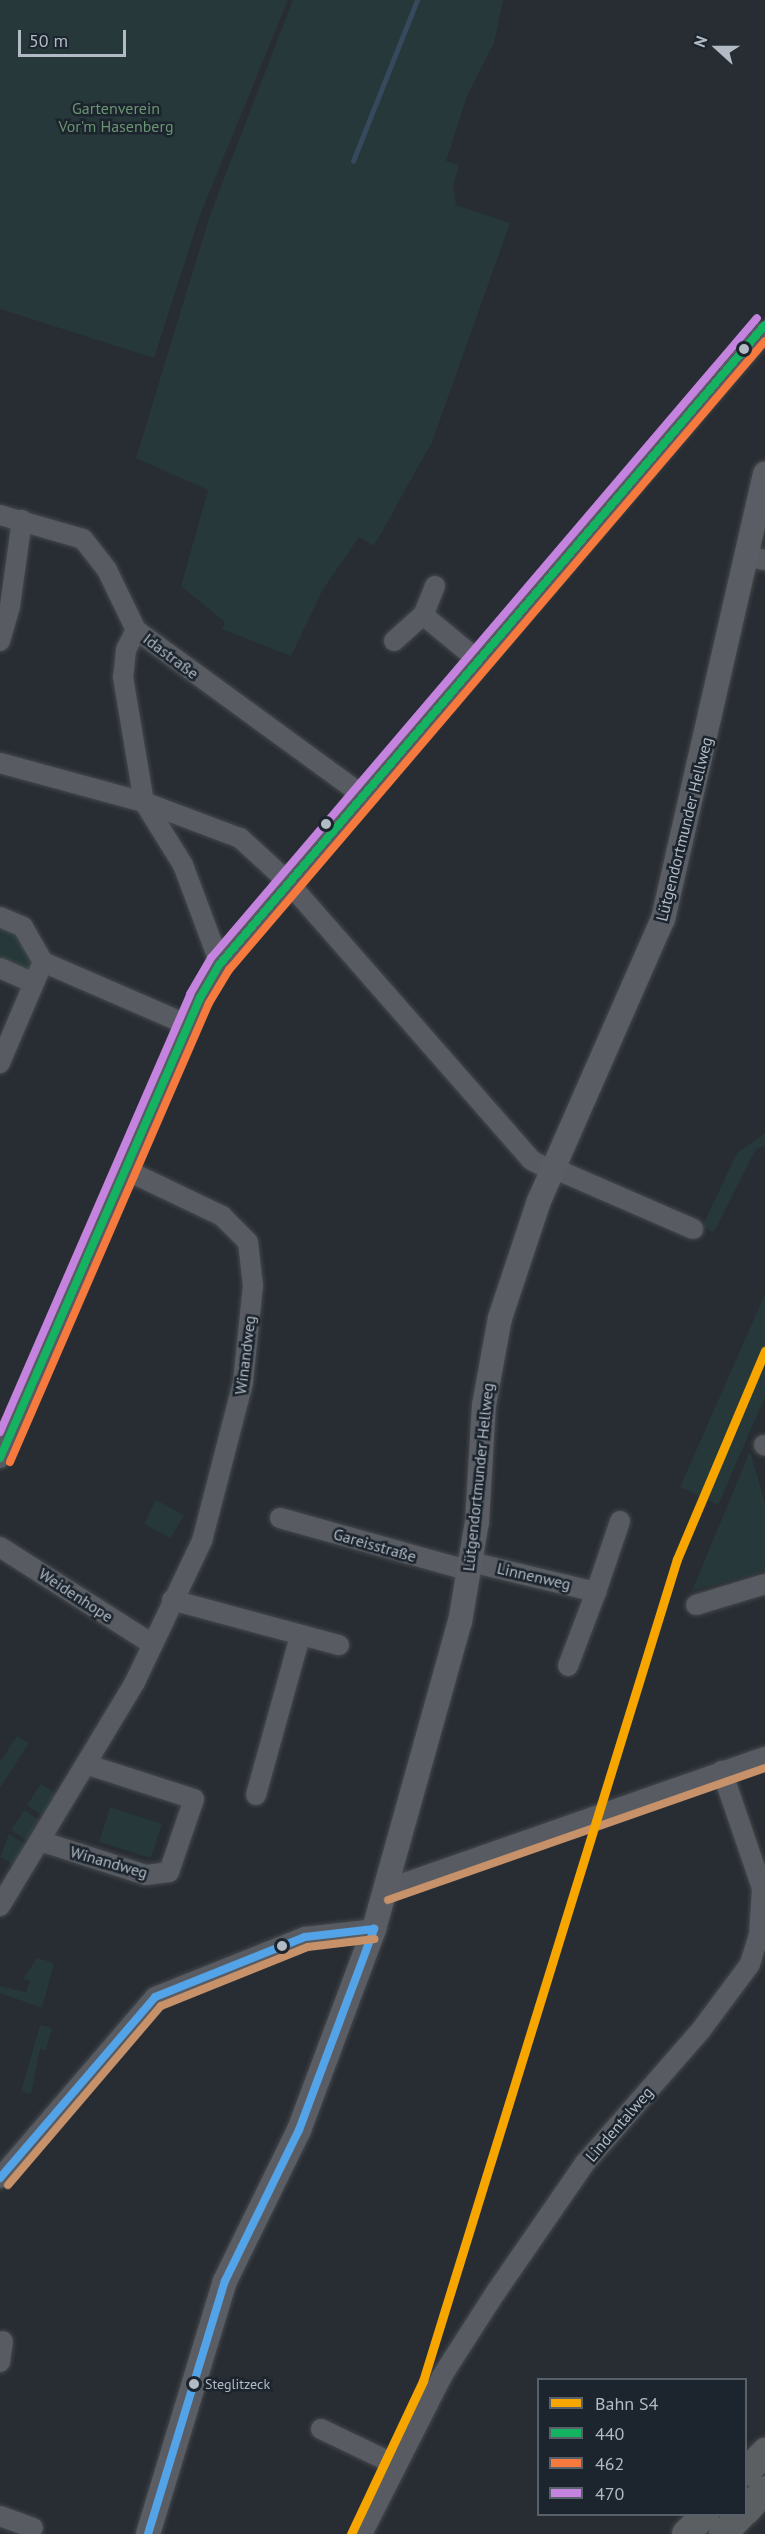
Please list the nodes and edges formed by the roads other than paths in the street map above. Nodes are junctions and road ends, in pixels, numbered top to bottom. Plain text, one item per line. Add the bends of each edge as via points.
1 (762, 331) edge
2 (765, 474) edge
3 (0, 515) edge
4 (21, 520) junction
5 (756, 558) edge
6 (435, 586) dead end
7 (423, 615) junction
8 (136, 630) junction
9 (0, 641) edge
10 (394, 641) dead end
11 (479, 661) junction
12 (0, 763) edge
13 (362, 795) junction
14 (144, 802) junction
15 (189, 818) junction
16 (173, 845) junction
17 (288, 882) junction
18 (0, 917) edge
19 (43, 962) junction
20 (220, 964) junction
21 (0, 968) edge
22 (34, 983) junction
23 (188, 1025) junction
24 (0, 1063) edge
25 (553, 1169) junction
26 (126, 1170) junction
27 (693, 1229) dead end
28 (0, 1458) edge
29 (280, 1518) dead end
30 (621, 1521) dead end
31 (0, 1546) edge
32 (471, 1567) junction
33 (765, 1584) edge
34 (596, 1592) junction
35 (172, 1600) junction
36 (696, 1605) dead end
37 (300, 1636) junction
38 (152, 1644) junction
39 (339, 1645) dead end
40 (568, 1666) dead end
41 (765, 1756) edge
42 (88, 1765) junction
43 (722, 1771) junction
44 (256, 1795) dead end
45 (40, 1841) junction
46 (385, 1890) junction
47 (0, 1906) edge
48 (374, 1929) junction
49 (2, 2173) edge
50 (3, 2341) dead end
51 (0, 2362) edge
52 (321, 2429) dead end
53 (765, 2452) edge
54 (394, 2464) junction
55 (747, 2471) edge
56 (765, 2490) edge
57 (747, 2510) edge
58 (0, 2516) edge
59 (703, 2516) edge
60 (740, 2516) edge
61 (33, 2528) dead end
62 (148, 2534) edge
63 (362, 2534) edge
64 (686, 2534) edge
65 (723, 2534) edge

1 - 11 street
2 - 5 main road, Lütgendortmunder Hellweg
3 - 4 street, Idastraße
4 - 8 street, Idastraße via 63,530 93,547
4 - 9 street
5 - 25 main road, Lütgendortmunder Hellweg via 663,920
6 - 7 street
7 - 10 street
7 - 11 street
8 - 13 street, Idastraße
8 - 14 street via 126,650 123,677
11 - 13 street
12 - 14 street
13 - 17 street
14 - 15 street
14 - 16 street
15 - 16 street via 172,828
15 - 17 street via 240,838
16 - 20 street
17 - 20 street
17 - 25 street via 531,1160
18 - 19 street via 22,927
19 - 22 street
19 - 23 street
20 - 23 street
21 - 22 street
22 - 24 street
23 - 26 street
25 - 27 street
25 - 32 main road, Lütgendortmunder Hellweg via 512,1277 492,1349
26 - 28 street
26 - 35 street, Winandweg via 231,1223 248,1242 253,1270 235,1426 204,1533
29 - 32 street, Gareisstraße
30 - 34 street
31 - 38 street, Weidenhope
32 - 34 street, Linnenweg
32 - 46 main road, Lütgendortmunder Hellweg
33 - 36 street
34 - 40 street
35 - 37 street
35 - 38 street, Winandweg
37 - 39 street
37 - 44 street
38 - 42 street, Winandweg
41 - 43 street
42 - 45 street, Winandweg
42 - 45 street, Winandweg via 194,1799 169,1872 146,1875
43 - 46 street
43 - 54 street, Lindentalweg via 762,1888 759,1935 750,1964 723,2003 581,2168 479,2316
45 - 47 street, Winandweg
46 - 48 main road, Lütgendortmunder Hellweg
48 - 49 street via 305,1937 155,1997
48 - 62 main road, Lütgendortmunder Hellweg via 299,2130 225,2281
50 - 51 street
52 - 54 street
53 - 55 highway
54 - 63 street, Lindentalweg
56 - 57 highway
58 - 61 street
59 - 64 highway
60 - 65 highway

